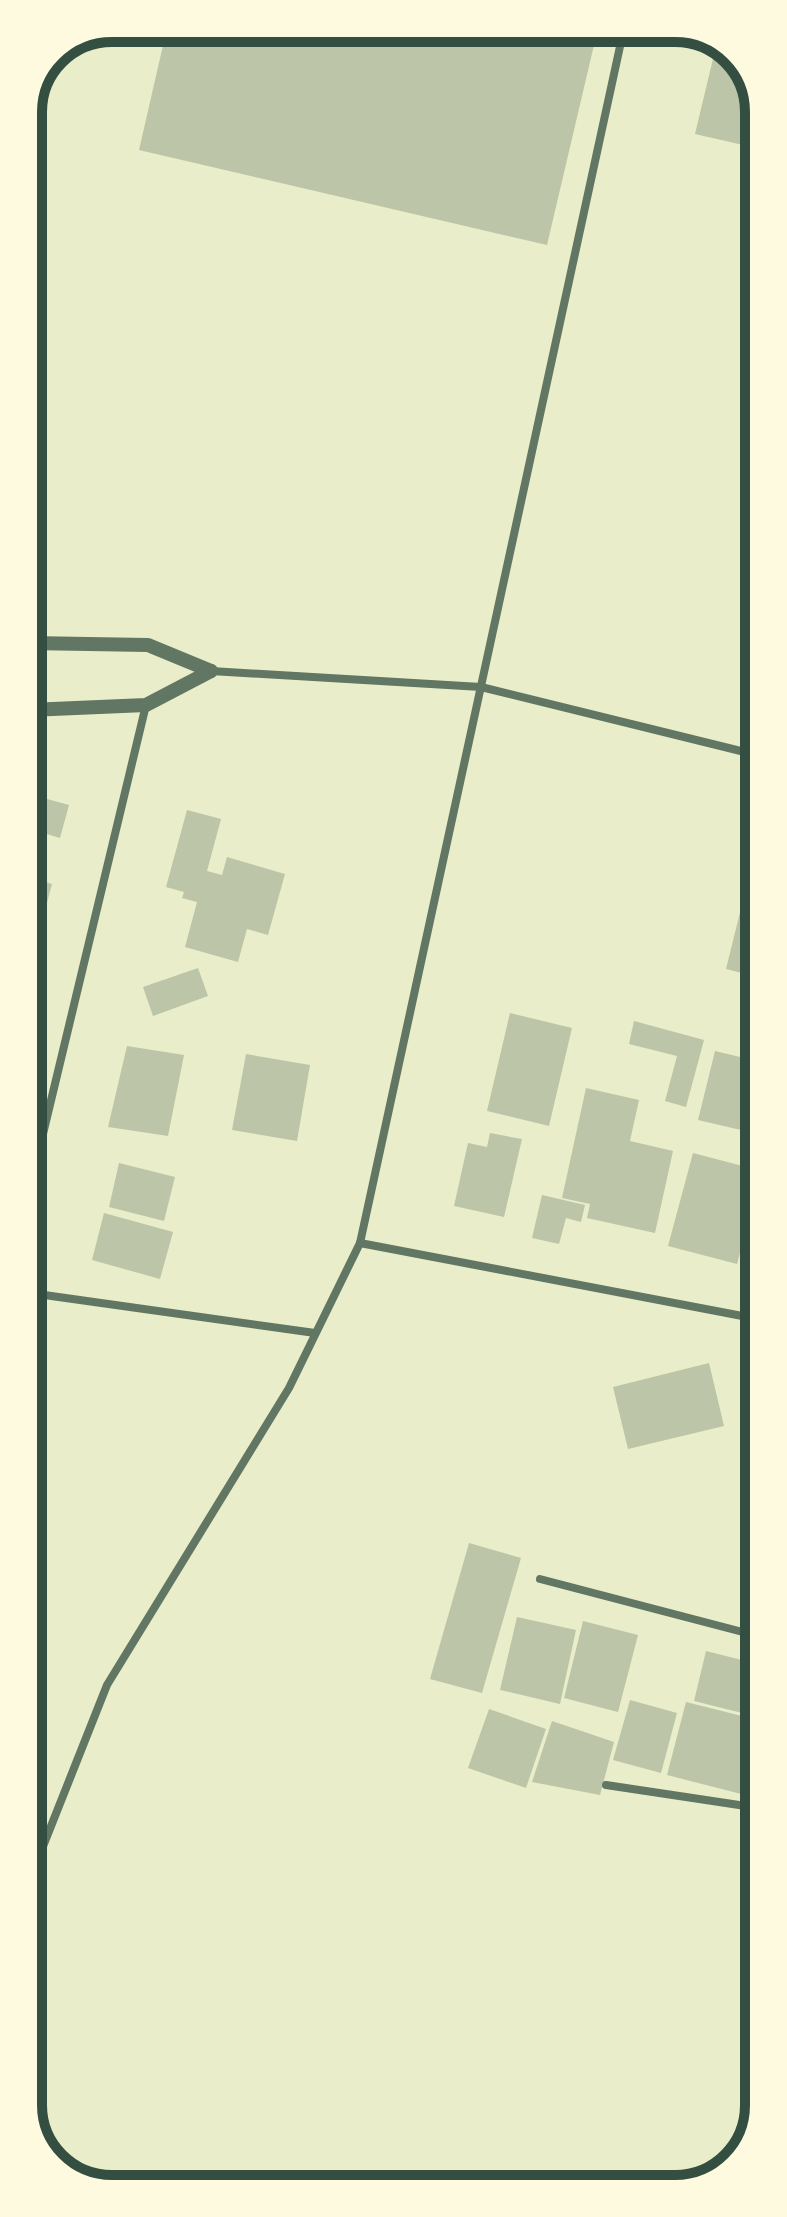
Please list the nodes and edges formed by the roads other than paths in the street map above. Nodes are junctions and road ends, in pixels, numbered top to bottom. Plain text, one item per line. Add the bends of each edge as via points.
1 (621, 42) edge
2 (42, 643) edge
3 (211, 671) junction
4 (481, 687) junction
5 (146, 705) junction
6 (42, 709) edge
7 (745, 752) edge
8 (42, 1138) edge
9 (360, 1243) junction
10 (42, 1295) edge
11 (745, 1317) edge
12 (315, 1333) junction
13 (540, 1579) dead end
14 (745, 1633) edge
15 (606, 1785) dead end
16 (745, 1806) edge
17 (42, 1849) edge

1 - 4 street
2 - 3 street via 148,645
3 - 4 street
3 - 5 street
4 - 7 street
4 - 9 street
5 - 6 street
5 - 8 street
9 - 11 street
9 - 12 street
10 - 12 street
12 - 17 street via 289,1388 107,1685
13 - 14 street
15 - 16 street

